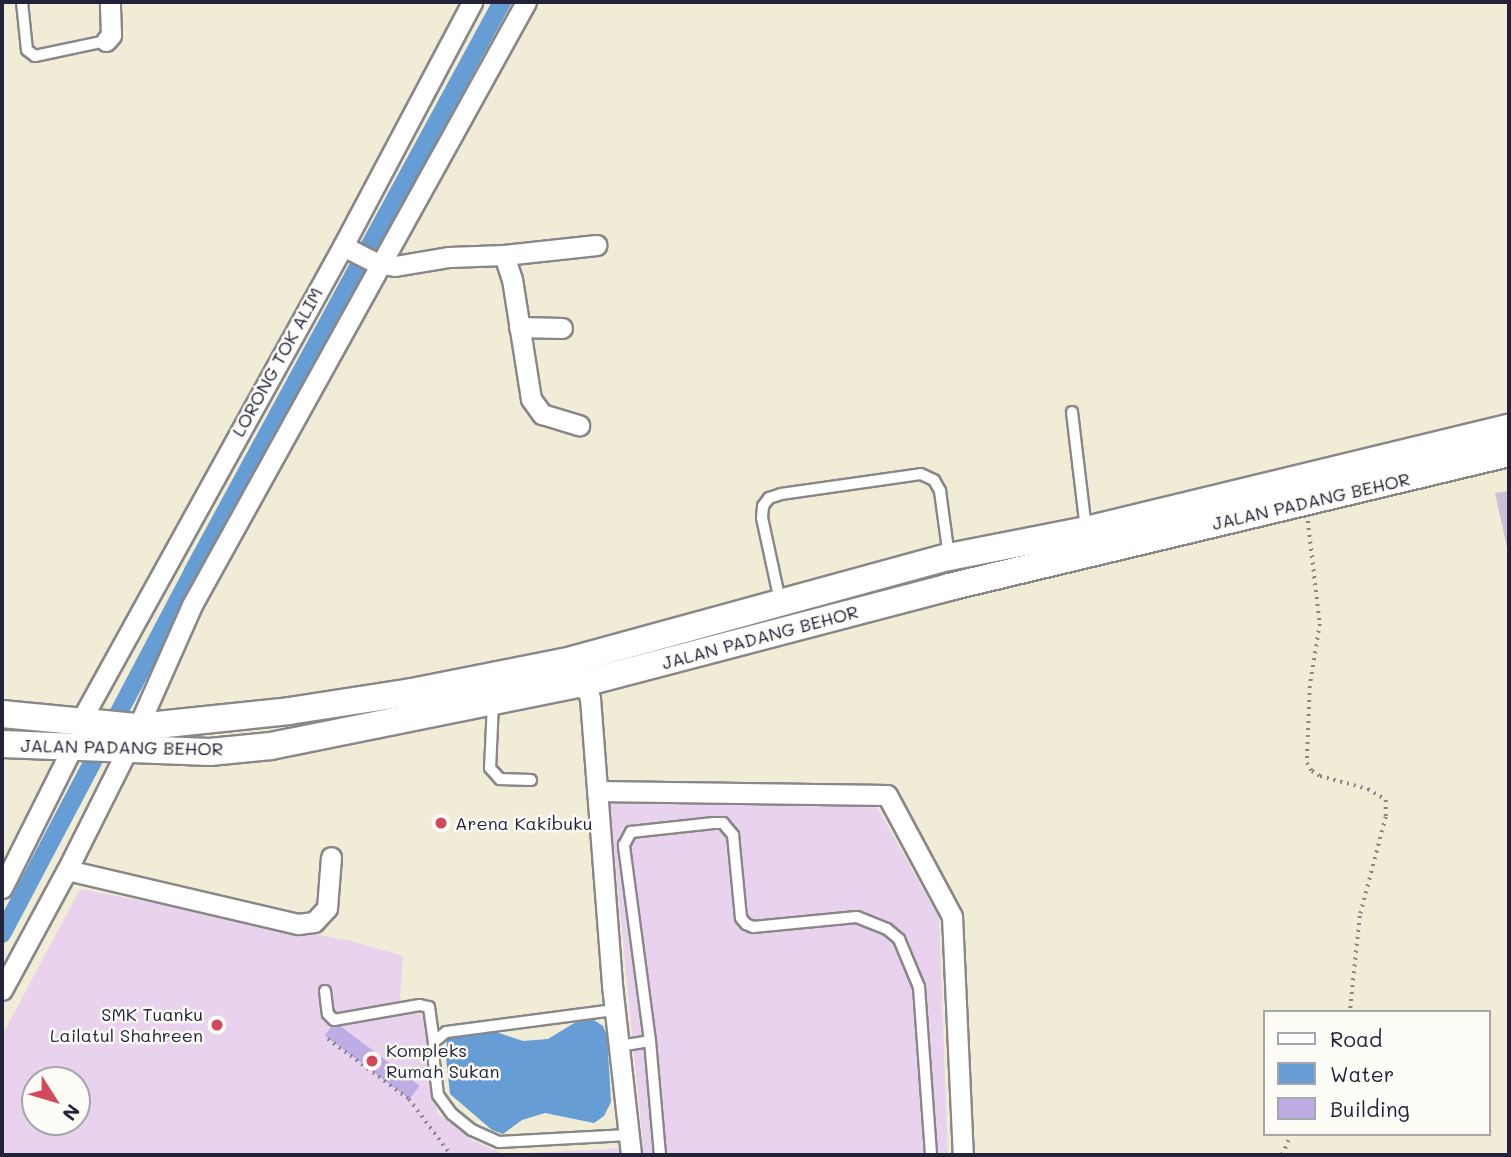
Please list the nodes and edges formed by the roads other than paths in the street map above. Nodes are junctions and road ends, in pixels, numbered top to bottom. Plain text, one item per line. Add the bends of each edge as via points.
1 (22, 2) edge
2 (110, 2) edge
3 (472, 2) edge
4 (526, 2) edge
5 (106, 41) joint
6 (596, 245) dead end
7 (346, 248) junction
8 (504, 255) junction
9 (379, 264) junction
10 (519, 327) junction
11 (562, 328) dead end
12 (1072, 412) dead end
13 (579, 425) dead end
14 (1509, 428) edge
15 (1509, 453) edge
16 (1086, 530) junction
17 (949, 557) junction
18 (780, 601) junction
19 (564, 662) junction
20 (584, 683) junction
21 (493, 702) junction
22 (2, 714) edge
23 (80, 722) junction
24 (132, 734) junction
25 (2, 744) edge
26 (72, 748) junction
27 (531, 780) dead end
28 (597, 791) junction
29 (331, 857) dead end
30 (67, 870) junction
31 (2, 888) edge
32 (2, 990) edge
33 (325, 991) dead end
34 (614, 1010) junction
35 (650, 1041) junction
36 (434, 1042) junction
37 (619, 1046) junction
38 (628, 1135) junction
39 (631, 1155) edge
40 (660, 1155) edge
41 (931, 1155) edge
42 (963, 1155) edge

1 - 5 lane via 27,50 35,56
2 - 5 street via 111,35
3 - 7 street, LORONG TOK ALIM
4 - 9 street
6 - 8 street
7 - 9 street
7 - 23 street, LORONG TOK ALIM
8 - 9 street
8 - 10 street
9 - 24 street via 192,605
10 - 11 street
10 - 13 street via 535,408
12 - 16 lane
14 - 16 main road, JALAN PADANG BEHOR
15 - 20 main road, JALAN PADANG BEHOR via 949,587
16 - 17 main road, JALAN PADANG BEHOR
17 - 18 main road, JALAN PADANG BEHOR
17 - 18 lane via 940,491 934,480 920,474 781,494 762,506
18 - 19 main road, JALAN PADANG BEHOR
19 - 20 main road via 576,668
19 - 24 main road, JALAN PADANG BEHOR via 412,692
20 - 21 main road, JALAN PADANG BEHOR
20 - 28 street via 590,698
21 - 24 main road, JALAN PADANG BEHOR via 271,746 210,752
21 - 27 lane via 490,768 500,779
22 - 23 main road, JALAN PADANG BEHOR
23 - 24 main road, JALAN PADANG BEHOR
24 - 26 main road, JALAN PADANG BEHOR
24 - 30 street
25 - 26 main road, JALAN PADANG BEHOR
26 - 31 street
28 - 34 street
28 - 42 street via 887,795 952,916
29 - 30 street via 327,908 314,922 298,924
30 - 32 street
33 - 36 lane via 328,1014 334,1020 429,1007
34 - 36 lane via 446,1032
34 - 37 street
35 - 37 lane
35 - 40 lane
35 - 41 lane via 626,838 631,832 723,823 733,835 741,918 746,924 857,917 873,921 899,939 919,987
36 - 38 lane via 438,1095 472,1130 499,1142
37 - 38 street
38 - 39 street

